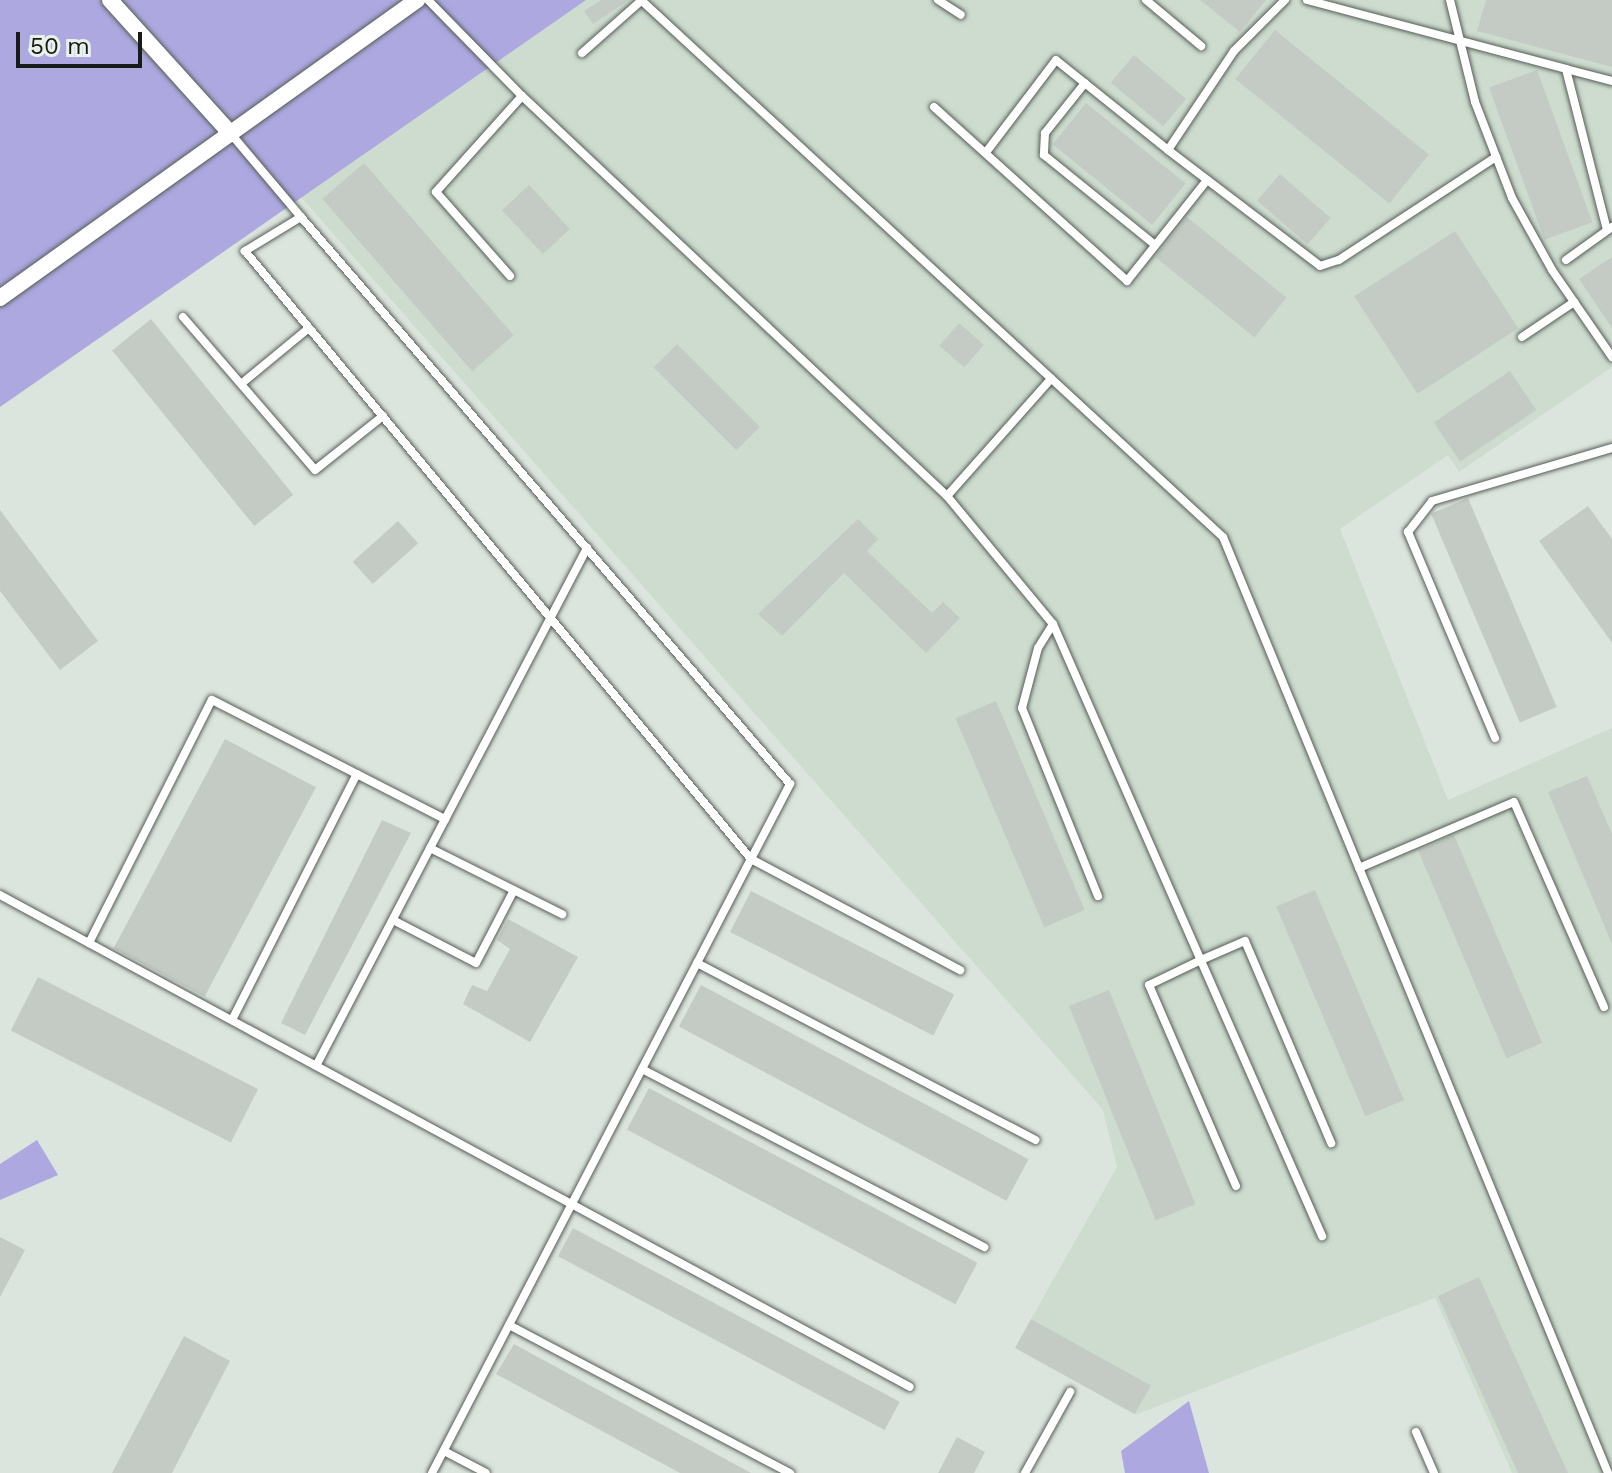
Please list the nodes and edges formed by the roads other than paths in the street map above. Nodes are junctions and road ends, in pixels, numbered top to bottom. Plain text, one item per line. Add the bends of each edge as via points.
1 (110, 0) edge
2 (417, 0) edge
3 (428, 0) edge
4 (641, 0) edge
5 (938, 0) edge
6 (1146, 0) edge
7 (1285, 0) edge
8 (1307, 0) edge
9 (1450, 0) edge
10 (961, 15) dead end
11 (1460, 40) junction
12 (1201, 46) dead end
13 (582, 53) dead end
14 (1566, 69) junction
15 (1612, 81) edge
16 (1085, 83) junction
17 (522, 96) junction
18 (934, 107) dead end
19 (231, 134) junction
20 (1168, 150) junction
21 (987, 151) junction
22 (1496, 157) junction
23 (1207, 180) junction
24 (301, 217) junction
25 (1610, 228) edge
26 (1155, 245) junction
27 (1566, 260) dead end
28 (510, 276) dead end
29 (0, 298) edge
30 (1574, 302) junction
31 (183, 317) dead end
32 (309, 328) junction
33 (1522, 337) dead end
34 (1612, 357) edge
35 (1051, 379) junction
36 (241, 384) junction
37 (383, 416) junction
38 (1612, 448) edge
39 (947, 496) junction
40 (587, 548) junction
41 (550, 617) junction
42 (1053, 624) junction
43 (1495, 738) dead end
44 (357, 774) junction
45 (445, 819) junction
46 (430, 848) junction
47 (751, 859) junction
48 (1359, 868) junction
49 (514, 890) junction
50 (0, 895) edge
51 (1098, 896) dead end
52 (562, 914) dead end
53 (393, 920) junction
54 (89, 943) junction
55 (1201, 960) junction
56 (697, 963) junction
57 (960, 970) dead end
58 (1604, 1007) dead end
59 (232, 1020) junction
60 (316, 1066) junction
61 (642, 1069) junction
62 (1035, 1140) dead end
63 (1331, 1143) dead end
64 (1236, 1186) dead end
65 (572, 1204) junction
66 (1322, 1236) dead end
67 (984, 1247) dead end
68 (509, 1325) junction
69 (910, 1387) dead end
70 (1070, 1392) dead end
71 (1416, 1432) dead end
72 (444, 1451) junction
73 (432, 1473) edge
74 (486, 1473) edge
75 (790, 1473) edge
76 (1025, 1473) edge
77 (1434, 1473) edge
78 (1608, 1473) edge

1 - 19 street
2 - 19 street
3 - 17 lane
4 - 13 lane
4 - 35 lane
5 - 10 lane
6 - 12 lane
7 - 20 lane via 1234,51
8 - 11 lane
9 - 11 lane
11 - 14 lane
11 - 22 lane
14 - 15 lane
14 - 25 lane
16 - 20 lane
16 - 21 lane via 1056,60
16 - 26 lane via 1045,133 1044,155
17 - 28 lane via 436,192
17 - 39 lane
18 - 21 lane
19 - 24 lane
19 - 29 street
20 - 23 lane
21 - 26 lane via 1127,281
22 - 23 lane via 1339,260 1320,266
22 - 30 lane via 1512,198
23 - 26 lane
24 - 32 lane via 245,251
24 - 40 lane
25 - 27 lane
30 - 33 lane
30 - 34 lane
31 - 36 lane
32 - 36 lane
32 - 37 lane
35 - 39 lane
35 - 48 lane via 1223,537
36 - 37 lane via 315,470
37 - 41 lane
38 - 43 lane via 1432,501 1408,532
39 - 42 lane
40 - 41 lane
40 - 47 lane via 790,784
41 - 45 lane
41 - 47 lane
42 - 51 lane via 1038,648 1022,708
42 - 55 lane
44 - 45 lane
44 - 54 lane via 212,700
44 - 59 lane
45 - 46 lane
46 - 49 lane
46 - 53 lane
47 - 56 lane
47 - 57 lane
48 - 58 lane via 1514,802
48 - 78 lane
49 - 52 lane
49 - 53 lane via 476,963
50 - 54 lane
53 - 60 lane
54 - 59 lane
55 - 63 lane via 1245,941
55 - 64 lane via 1149,985
55 - 66 lane
56 - 61 lane
56 - 62 lane
59 - 60 lane
60 - 65 lane
61 - 65 lane
61 - 67 lane
65 - 68 lane
65 - 69 lane
68 - 72 lane
68 - 75 lane
70 - 76 lane
71 - 77 lane
72 - 73 lane
72 - 74 lane

